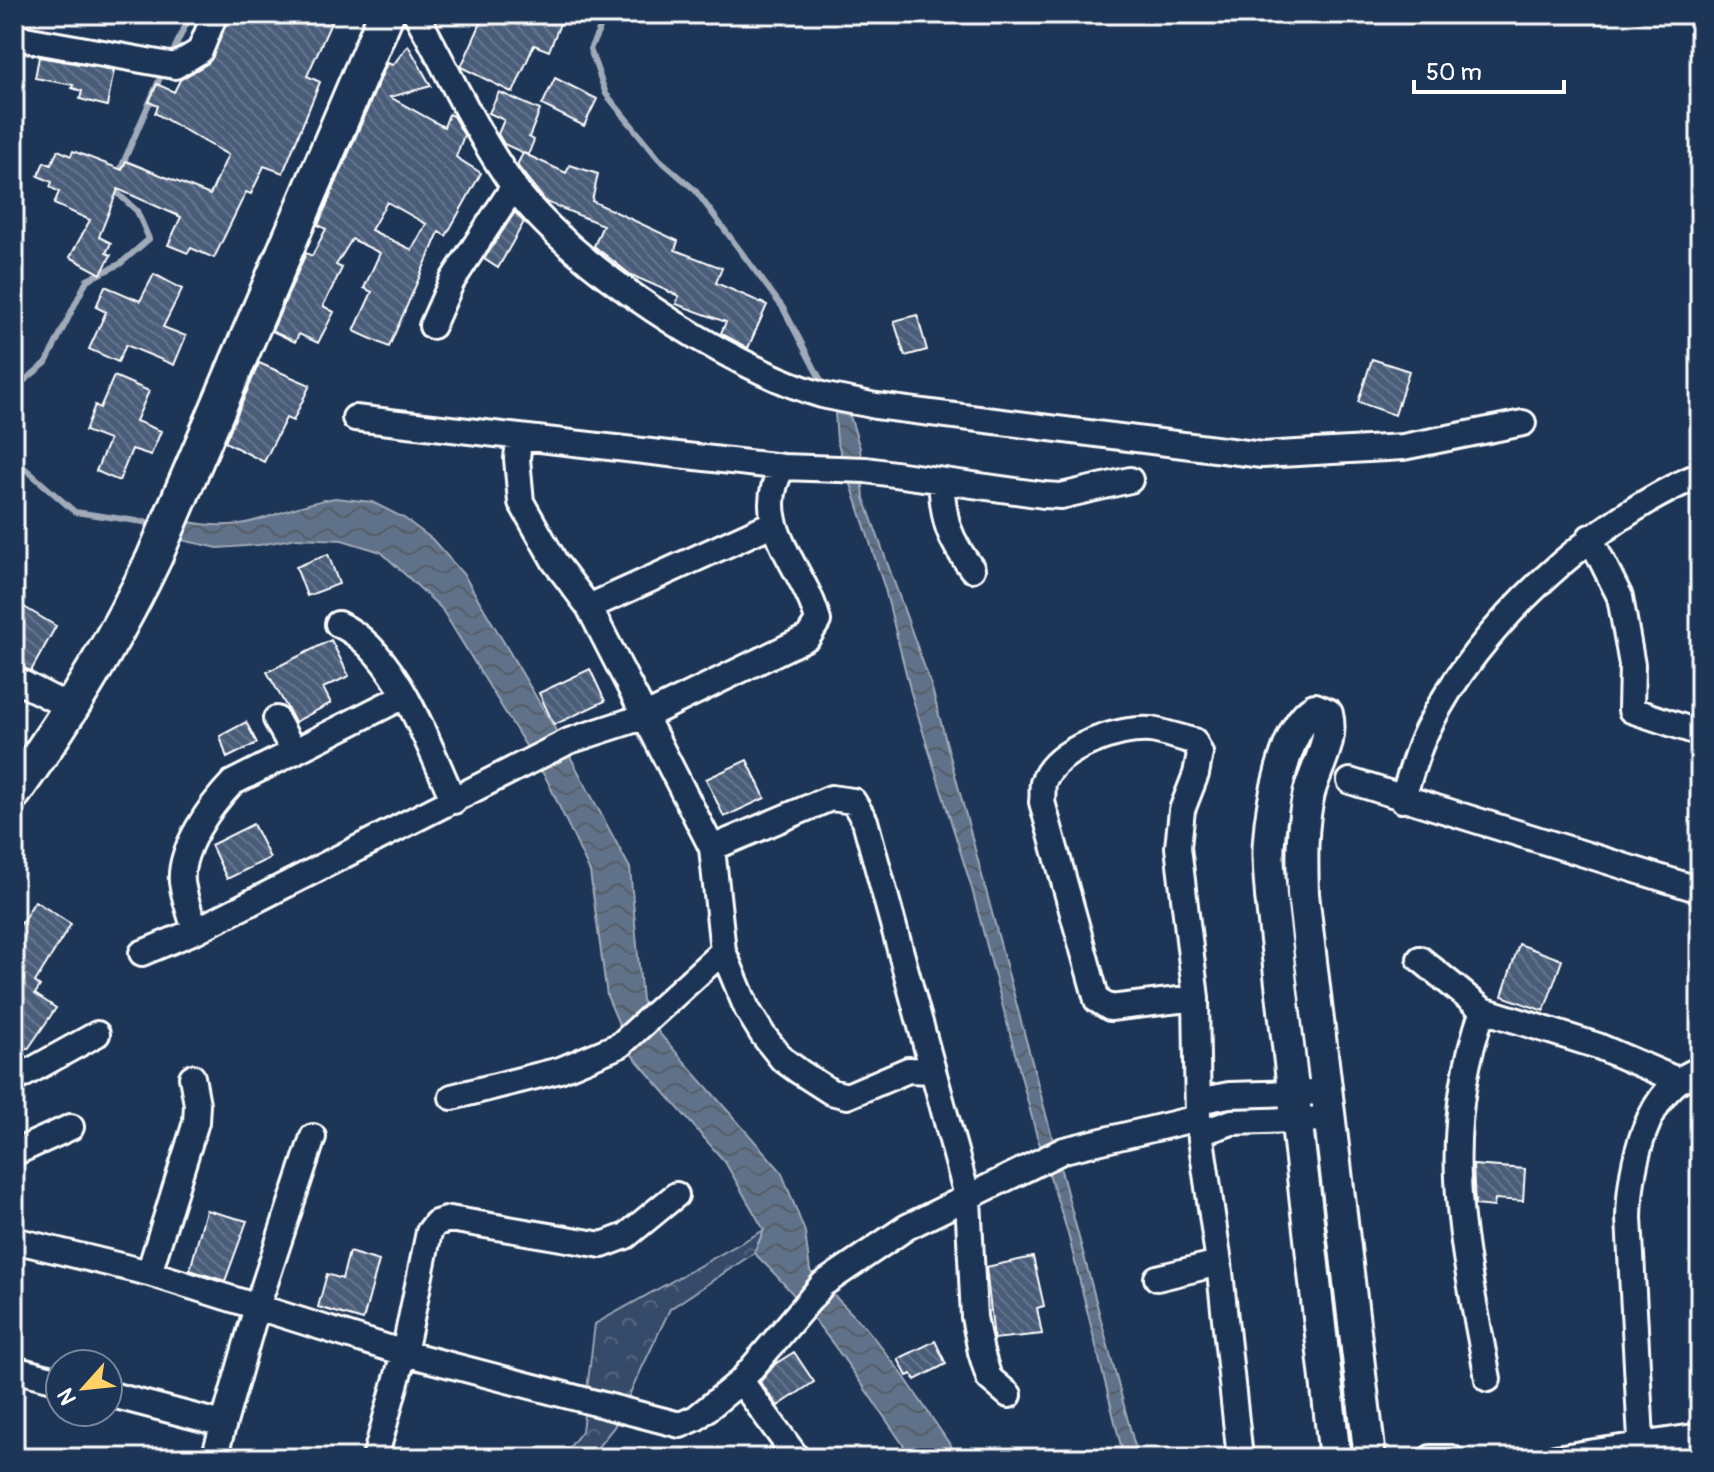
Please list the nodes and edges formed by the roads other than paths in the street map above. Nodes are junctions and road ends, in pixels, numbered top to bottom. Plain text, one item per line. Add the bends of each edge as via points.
1 (215, 14) edge
2 (386, 14) edge
3 (416, 14) edge
4 (14, 37) edge
5 (514, 186) junction
6 (432, 326) dead end
7 (355, 418) dead end
8 (1523, 423) dead end
9 (519, 439) junction
10 (783, 467) junction
11 (1700, 475) edge
12 (1130, 480) dead end
13 (941, 482) junction
14 (772, 524) junction
15 (1590, 537) junction
16 (972, 569) dead end
17 (589, 607) junction
18 (338, 624) dead end
19 (14, 679) edge
20 (404, 696) junction
21 (71, 708) junction
22 (646, 716) junction
23 (276, 719) dead end
24 (1700, 733) edge
25 (294, 752) junction
26 (1350, 781) dead end
27 (14, 792) edge
28 (1402, 800) junction
29 (454, 801) junction
30 (712, 848) junction
31 (1700, 890) edge
32 (195, 931) junction
33 (723, 951) junction
34 (142, 953) dead end
35 (1420, 959) dead end
36 (1196, 998) junction
37 (1483, 1010) junction
38 (97, 1034) dead end
39 (1700, 1070) edge
40 (932, 1071) junction
41 (192, 1077) dead end
42 (14, 1080) edge
43 (1677, 1080) junction
44 (452, 1097) dead end
45 (1295, 1106) junction
46 (1328, 1106) junction
47 (1198, 1117) junction
48 (71, 1127) dead end
49 (313, 1137) dead end
50 (14, 1153) edge
51 (676, 1195) dead end
52 (968, 1199) junction
53 (14, 1240) edge
54 (1219, 1263) junction
55 (149, 1273) junction
56 (1157, 1278) dead end
57 (257, 1307) junction
58 (404, 1353) junction
59 (14, 1369) edge
60 (44, 1377) edge
61 (1488, 1379) dead end
62 (741, 1381) junction
63 (1009, 1395) dead end
64 (124, 1398) edge
65 (223, 1424) junction
66 (1700, 1436) edge
67 (1642, 1452) edge
68 (214, 1458) edge
69 (375, 1458) edge
70 (797, 1458) edge
71 (1240, 1458) edge
72 (1335, 1458) edge
73 (1370, 1458) edge
74 (1431, 1458) edge
75 (1451, 1458) edge
76 (1555, 1458) edge

1 - 4 street via 200,51 175,66
2 - 21 main road via 154,558 126,617
3 - 5 street via 465,110
5 - 6 street via 452,281
5 - 8 street via 576,253 660,313 713,345 832,396 1262,455 1403,447
7 - 9 street
9 - 10 street
9 - 17 street via 521,502 555,562
10 - 13 street via 866,470
10 - 14 street via 773,483
11 - 15 street via 1667,488
12 - 13 street via 1061,496
13 - 16 street via 944,523
14 - 17 street
14 - 22 street via 814,604 818,621 808,637
15 - 24 street via 1620,597 1632,665 1631,710
15 - 28 street via 1519,603 1458,678 1426,730
17 - 22 street
18 - 20 street via 381,657
19 - 21 street
20 - 25 street
20 - 29 street
21 - 27 main road
22 - 29 street via 569,741
22 - 30 street
23 - 25 street
25 - 32 street via 232,783 203,818 182,879
26 - 28 street
28 - 31 street
29 - 32 street
30 - 33 street
30 - 40 street via 831,798 853,801 865,821
32 - 34 street
33 - 40 street via 763,1035 782,1059 831,1092 847,1096 908,1070
33 - 44 street via 620,1045 560,1070
35 - 37 street
36 - 36 street via 1178,847 1182,810 1200,753 1194,741 1151,730 1121,731 1086,743 1056,764 1043,782 1042,802 1097,1000 1110,1008
36 - 47 street
37 - 43 street via 1598,1046
37 - 61 street via 1465,1069 1455,1163 1457,1212
38 - 42 street
39 - 43 street
40 - 52 street
41 - 55 street via 196,1122
43 - 67 street via 1659,1104 1630,1182
45 - 46 street
45 - 46 street via 1268,842 1284,761 1315,709 1327,714 1329,725 1309,794 1302,841 1303,894
45 - 47 street
45 - 47 street via 1232,1122
45 - 72 street
46 - 73 street
47 - 52 street via 1064,1150
47 - 54 street
48 - 50 street
49 - 57 street
51 - 58 street via 626,1236 602,1245 450,1219 436,1223 429,1232
52 - 62 street via 907,1227 823,1284
52 - 63 street via 974,1317 981,1352 989,1378
53 - 55 street
54 - 56 street
54 - 71 street
55 - 57 street
57 - 58 street
57 - 65 street
58 - 62 street via 680,1425
58 - 69 street
59 - 60 street
62 - 70 street
64 - 65 street
65 - 68 street
66 - 67 street
67 - 76 street
74 - 75 street

